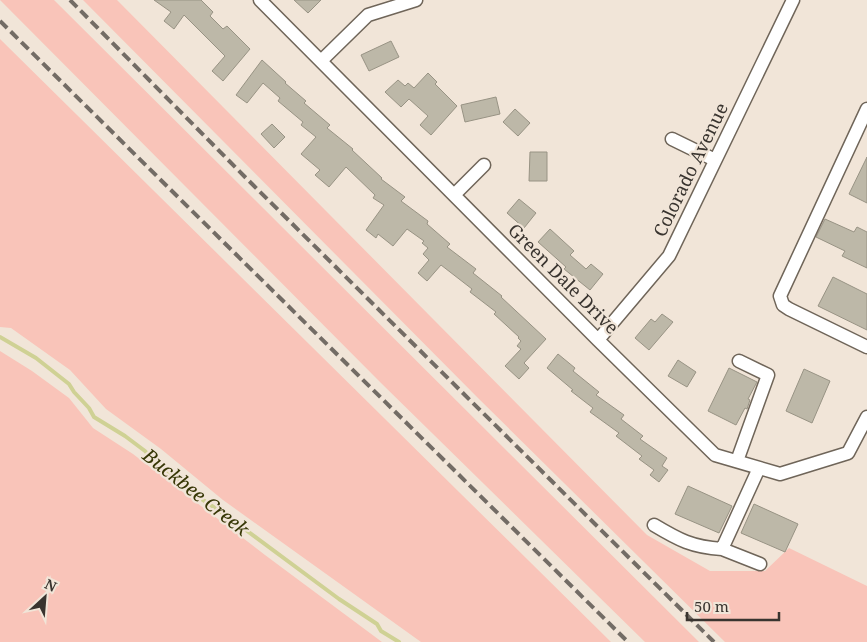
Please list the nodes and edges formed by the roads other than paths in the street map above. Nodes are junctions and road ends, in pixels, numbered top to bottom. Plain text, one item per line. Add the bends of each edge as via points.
1 (260, 0) edge
2 (416, 0) edge
3 (793, 0) edge
4 (321, 61) junction
5 (867, 109) edge
6 (672, 139) dead end
7 (715, 160) junction
8 (484, 165) dead end
9 (454, 195) junction
10 (598, 340) junction
11 (867, 347) edge
12 (739, 361) dead end
13 (867, 417) edge
14 (737, 461) junction
15 (759, 468) junction
16 (654, 525) dead end
17 (722, 549) junction
18 (760, 564) dead end

1 - 4 street, Green Dale Drive
2 - 4 street via 368,16
3 - 7 street, Colorado Avenue
4 - 9 street, Green Dale Drive
5 - 11 street via 780,296 783,305 789,309
6 - 7 street
7 - 10 street, Colorado Avenue via 669,256
8 - 9 street
9 - 10 street, Green Dale Drive
10 - 14 street, Green Dale Drive via 715,455
12 - 14 street via 768,376
13 - 15 street, Green Dale Drive via 848,453 780,474
14 - 15 street, Green Dale Drive
15 - 17 street
16 - 17 street via 694,546
17 - 18 street

